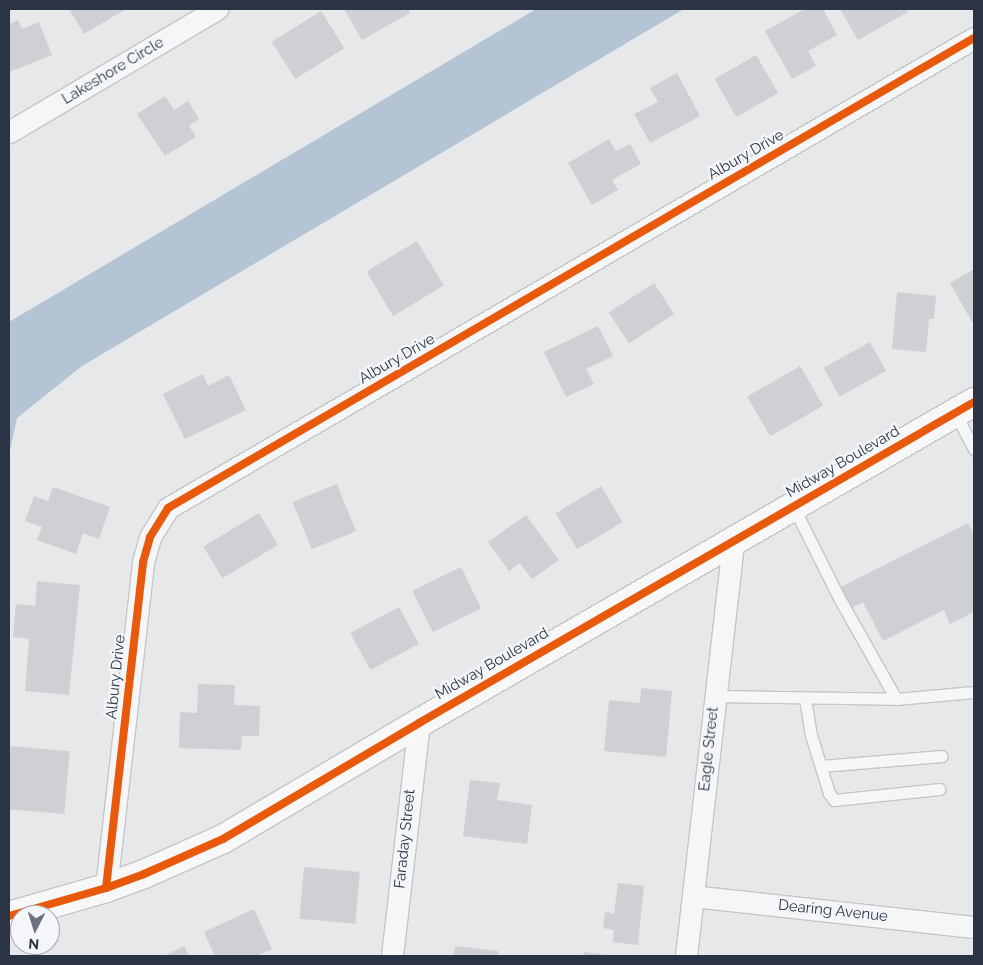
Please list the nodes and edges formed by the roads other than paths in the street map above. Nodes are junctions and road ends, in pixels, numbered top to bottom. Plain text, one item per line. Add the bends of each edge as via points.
1 (217, 9) edge
2 (974, 38) edge
3 (9, 132) edge
4 (965, 407) edge
5 (974, 449) edge
6 (793, 506) junction
7 (733, 541) junction
8 (974, 692) edge
9 (715, 696) junction
10 (805, 698) junction
11 (896, 699) junction
12 (419, 723) junction
13 (942, 756) dead end
14 (821, 766) junction
15 (939, 789) dead end
16 (106, 888) junction
17 (693, 896) junction
18 (9, 916) edge
19 (974, 927) edge
20 (392, 956) edge
21 (686, 956) edge

1 - 3 street, Lakeshore Circle
2 - 16 street, Albury Drive via 168,508 150,537 143,562
4 - 5 lane
4 - 6 street, Midway Boulevard
6 - 7 street, Midway Boulevard
6 - 11 lane via 838,596
7 - 9 street, Eagle Street
7 - 12 street, Midway Boulevard
8 - 11 lane
9 - 10 lane
9 - 17 street, Eagle Street
10 - 11 lane
10 - 14 lane via 811,735
12 - 16 street, Midway Boulevard via 223,839
12 - 20 street, Faraday Street
13 - 14 lane
14 - 15 lane via 834,800
16 - 18 street, Midway Boulevard
17 - 19 street, Dearing Avenue
17 - 21 street, Eagle Street

